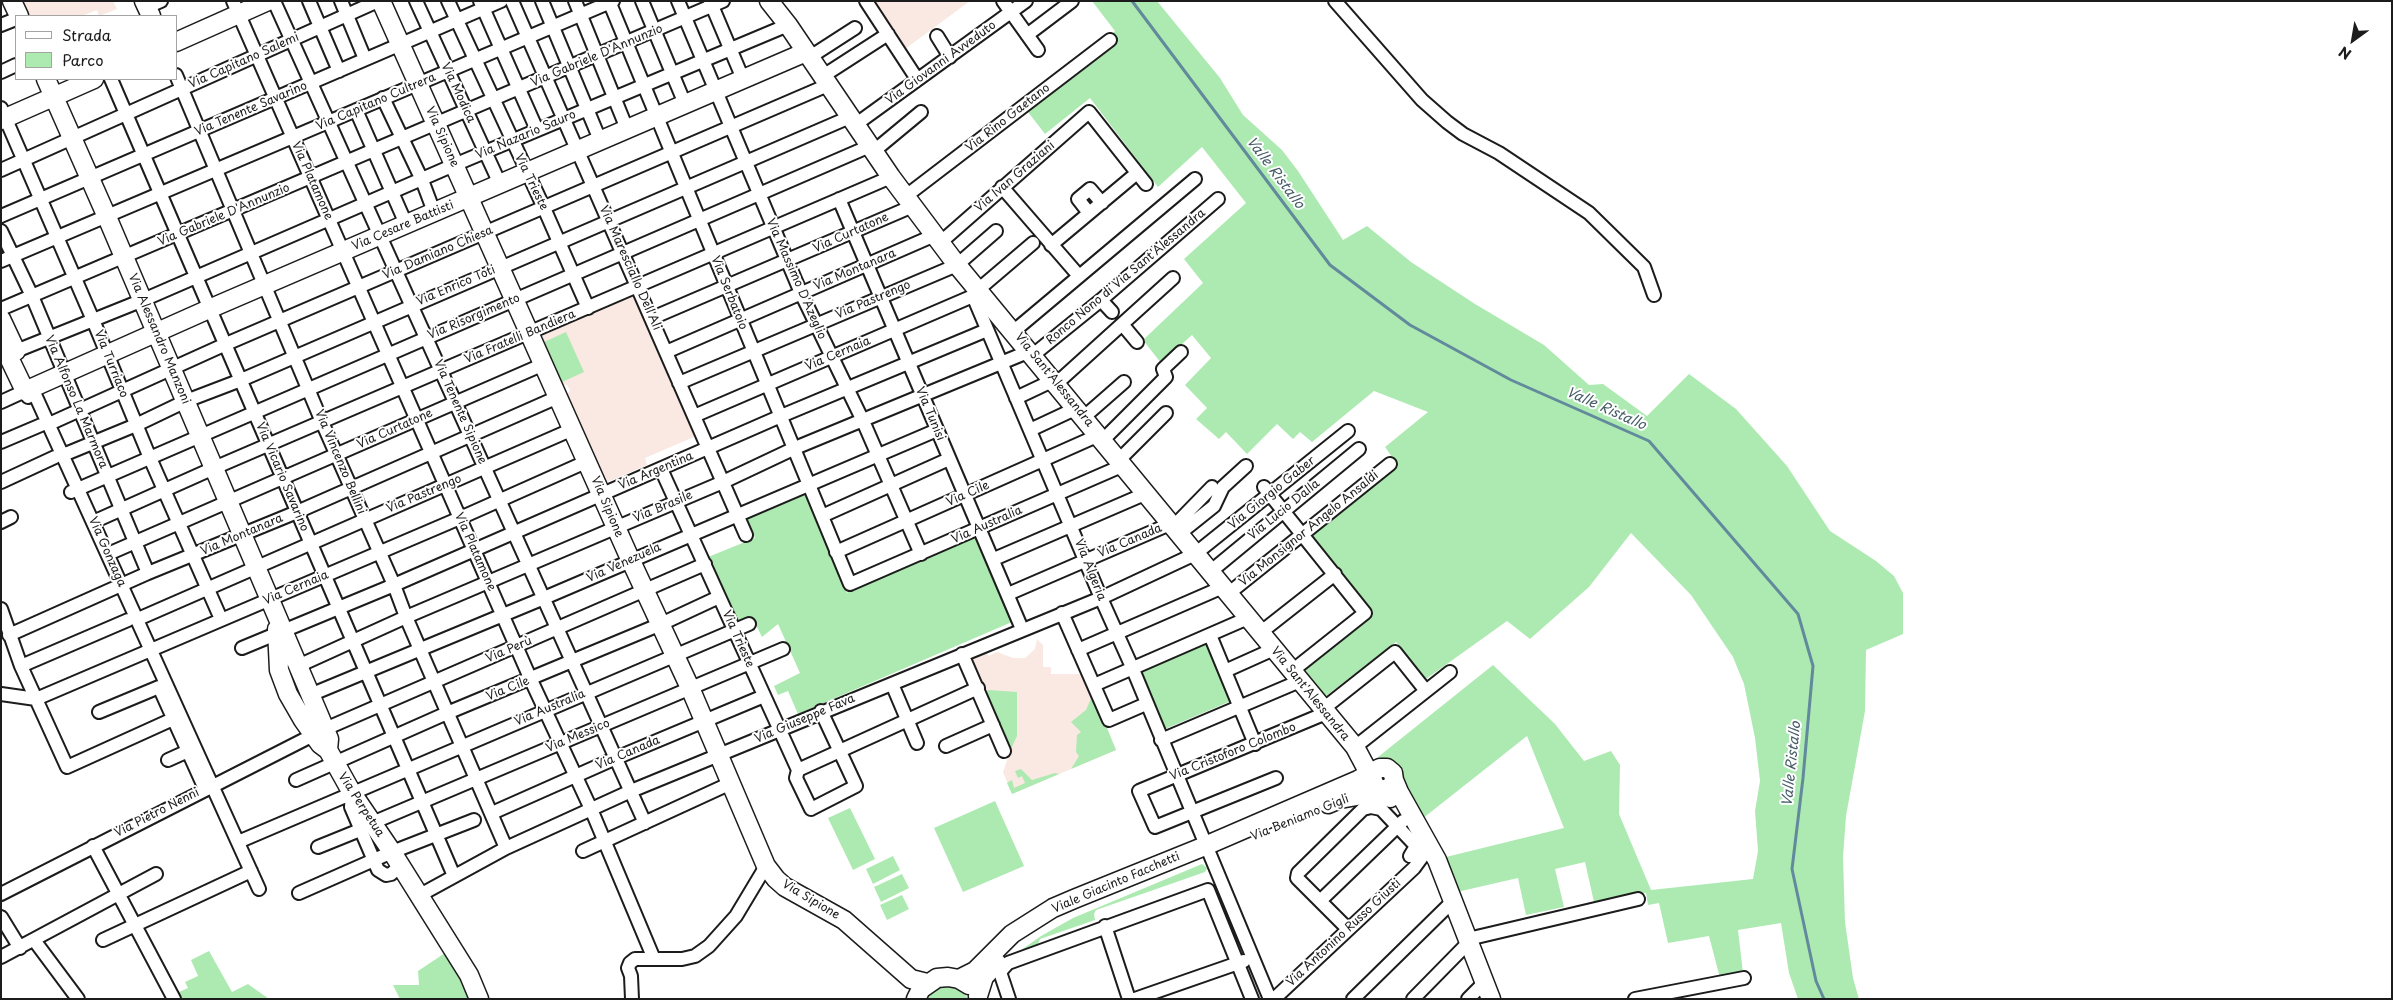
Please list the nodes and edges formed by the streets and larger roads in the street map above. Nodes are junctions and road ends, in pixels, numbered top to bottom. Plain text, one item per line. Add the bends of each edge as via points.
1 (12, 1) edge
2 (268, 1) edge
3 (274, 1) edge
4 (308, 1) edge
5 (340, 1) edge
6 (379, 1) edge
7 (416, 1) edge
8 (448, 1) edge
9 (501, 1) edge
10 (512, 1) edge
11 (542, 1) edge
12 (575, 1) edge
13 (642, 1) edge
14 (678, 1) edge
15 (769, 1) edge
16 (866, 1) edge
17 (1003, 1) edge
18 (1026, 1) edge
19 (1072, 1) edge
20 (1335, 1) edge
21 (610, 2) edge
22 (715, 3) edge
23 (482, 5) edge
24 (236, 8) edge
25 (1011, 12) junction
26 (17, 15) edge
27 (346, 15) junction
28 (581, 15) junction
29 (15, 18) edge
30 (684, 18) junction
31 (457, 20) junction
32 (1, 25) edge
33 (788, 25) junction
34 (320, 27) junction
35 (553, 27) junction
36 (855, 28) dead end
37 (654, 31) junction
38 (430, 32) junction
39 (888, 34) junction
40 (1027, 35) junction
41 (936, 36) dead end
42 (528, 37) junction
43 (292, 40) junction
44 (1110, 40) dead end
45 (178, 41) edge
46 (626, 43) junction
47 (399, 45) junction
48 (501, 48) junction
49 (730, 49) junction
50 (1038, 50) dead end
51 (808, 54) junction
52 (598, 55) junction
53 (256, 56) junction
54 (950, 57) junction
55 (365, 59) junction
56 (475, 60) junction
57 (703, 61) junction
58 (15, 66) edge
59 (570, 67) junction
60 (339, 71) junction
61 (1, 72) edge
62 (448, 72) junction
63 (672, 74) junction
64 (546, 78) junction
65 (178, 79) edge
66 (743, 79) junction
67 (917, 79) junction
68 (46, 80) edge
69 (92, 80) edge
70 (111, 80) edge
71 (825, 80) junction
72 (312, 84) junction
73 (418, 84) junction
74 (644, 86) junction
75 (182, 88) junction
76 (519, 89) junction
77 (716, 91) junction
78 (54, 97) junction
79 (275, 98) junction
80 (383, 98) junction
81 (615, 98) junction
82 (493, 101) junction
83 (685, 104) junction
84 (587, 109) junction
85 (356, 110) junction
86 (467, 112) junction
87 (921, 112) dead end
88 (126, 114) junction
89 (3, 115) edge
90 (656, 116) junction
91 (564, 119) junction
92 (853, 121) junction
93 (330, 122) junction
94 (436, 125) junction
95 (731, 127) junction
96 (627, 129) junction
97 (537, 130) junction
98 (199, 131) junction
99 (72, 137) junction
100 (293, 137) junction
101 (402, 139) junction
102 (600, 140) junction
103 (512, 141) junction
104 (872, 148) junction
105 (578, 150) junction
106 (375, 151) junction
107 (486, 152) junction
108 (671, 153) junction
109 (143, 154) junction
110 (24, 159) junction
111 (746, 162) junction
112 (348, 163) junction
113 (454, 165) junction
114 (1, 170) edge
115 (216, 170) junction
116 (526, 172) junction
117 (1137, 173) junction
118 (90, 177) junction
119 (891, 177) junction
120 (311, 178) junction
121 (1195, 179) dead end
122 (422, 180) junction
123 (500, 184) junction
124 (1146, 184) dead end
125 (593, 186) junction
126 (1002, 187) junction
127 (686, 188) junction
128 (160, 193) junction
129 (392, 193) junction
130 (760, 194) junction
131 (469, 197) junction
132 (41, 199) junction
133 (839, 199) junction
134 (1218, 199) dead end
135 (909, 201) junction
136 (1102, 203) junction
137 (365, 205) junction
138 (544, 208) junction
139 (233, 210) junction
140 (434, 212) junction
141 (1090, 213) junction
142 (1, 216) edge
143 (107, 217) junction
144 (329, 220) junction
145 (608, 221) junction
146 (699, 221) junction
147 (406, 224) junction
148 (774, 228) junction
149 (1, 231) edge
150 (996, 231) dead end
151 (854, 232) junction
152 (485, 233) junction
153 (178, 234) junction
154 (380, 236) junction
155 (57, 237) junction
156 (938, 239) junction
157 (559, 242) junction
158 (1034, 243) dead end
159 (1051, 245) junction
160 (343, 252) junction
161 (251, 253) junction
162 (713, 253) junction
163 (623, 254) junction
164 (7, 258) edge
165 (124, 258) junction
166 (788, 261) junction
167 (957, 264) junction
168 (867, 265) junction
169 (500, 267) junction
170 (396, 272) junction
171 (573, 275) junction
172 (1079, 276) junction
173 (196, 277) junction
174 (75, 278) junction
175 (1172, 278) dead end
176 (265, 285) junction
177 (728, 285) junction
178 (360, 286) junction
179 (638, 286) junction
180 (800, 293) junction
181 (978, 293) junction
182 (1654, 294) dead end
183 (32, 296) junction
184 (880, 297) junction
185 (515, 299) junction
186 (143, 300) junction
187 (1101, 300) junction
188 (411, 306) junction
189 (588, 308) junction
190 (1, 309) edge
191 (209, 309) junction
192 (1112, 312) dead end
193 (652, 318) junction
194 (1, 319) edge
195 (740, 319) junction
196 (93, 320) junction
197 (280, 321) junction
198 (374, 321) junction
199 (1122, 324) junction
200 (816, 325) junction
201 (894, 330) junction
202 (987, 330) junction
203 (1014, 332) junction
204 (530, 333) junction
205 (156, 334) junction
206 (49, 338) junction
207 (426, 338) junction
208 (1137, 342) dead end
209 (226, 344) junction
210 (753, 351) junction
211 (6, 352) edge
212 (666, 352) junction
213 (1181, 352) dead end
214 (1031, 353) junction
215 (107, 354) junction
216 (388, 354) junction
217 (295, 355) junction
218 (831, 357) junction
219 (1002, 362) junction
220 (909, 363) junction
221 (544, 364) junction
222 (172, 369) junction
223 (442, 370) junction
224 (65, 374) junction
225 (241, 380) junction
226 (1055, 382) junction
227 (1124, 382) dead end
228 (680, 383) junction
229 (767, 385) junction
230 (403, 388) junction
231 (308, 389) junction
232 (847, 389) junction
233 (29, 390) junction
234 (122, 391) junction
235 (923, 396) junction
236 (558, 397) junction
237 (1016, 398) junction
238 (1, 402) edge
239 (186, 402) junction
240 (456, 402) junction
241 (79, 410) junction
242 (254, 412) junction
243 (1081, 413) junction
244 (1166, 413) dead end
245 (694, 416) junction
246 (781, 416) junction
247 (417, 420) junction
248 (863, 421) junction
249 (322, 422) junction
250 (45, 425) junction
251 (136, 425) junction
252 (573, 429) junction
253 (937, 430) junction
254 (1030, 430) junction
255 (1348, 431) dead end
256 (200, 436) junction
257 (471, 436) junction
258 (1101, 438) junction
259 (1, 442) edge
260 (93, 442) junction
261 (268, 445) junction
262 (708, 448) junction
263 (795, 448) junction
264 (1359, 449) dead end
265 (431, 452) junction
266 (877, 454) junction
267 (337, 455) junction
268 (59, 456) junction
269 (150, 458) junction
270 (950, 459) junction
271 (1044, 460) junction
272 (588, 461) junction
273 (1121, 462) junction
274 (1390, 464) dead end
275 (1246, 466) dead end
276 (485, 467) junction
277 (214, 468) junction
278 (661, 469) junction
279 (107, 476) junction
280 (282, 478) junction
281 (1, 482) edge
282 (723, 482) junction
283 (809, 483) junction
284 (446, 485) junction
285 (892, 485) junction
286 (351, 487) junction
287 (1212, 487) dead end
288 (75, 490) junction
289 (165, 490) junction
290 (1268, 491) junction
291 (603, 494) junction
292 (966, 494) junction
293 (1058, 494) junction
294 (1147, 494) junction
295 (499, 500) junction
296 (228, 501) junction
297 (676, 502) junction
298 (121, 510) junction
299 (1284, 510) junction
300 (297, 512) junction
301 (737, 514) junction
302 (822, 516) junction
303 (460, 518) junction
304 (364, 520) junction
305 (906, 521) junction
306 (93, 522) junction
307 (178, 523) junction
308 (1072, 526) junction
309 (980, 527) junction
310 (616, 528) junction
311 (1174, 528) junction
312 (514, 532) junction
313 (242, 534) junction
314 (691, 534) junction
315 (1303, 534) junction
316 (746, 535) dead end
317 (135, 542) junction
318 (310, 543) junction
319 (475, 549) junction
320 (836, 552) junction
321 (378, 553) junction
322 (108, 554) junction
323 (921, 554) junction
324 (1196, 554) junction
325 (193, 556) junction
326 (994, 559) junction
327 (1085, 560) junction
328 (631, 561) junction
329 (705, 564) junction
330 (530, 566) junction
331 (256, 568) junction
332 (1210, 572) junction
333 (148, 573) junction
334 (1335, 574) junction
335 (325, 576) junction
336 (490, 582) junction
337 (850, 584) joint
338 (394, 585) junction
339 (118, 586) junction
340 (206, 588) junction
341 (646, 590) junction
342 (1225, 590) junction
343 (1008, 594) junction
344 (719, 597) junction
345 (544, 598) junction
346 (1101, 598) junction
347 (272, 607) junction
348 (1, 609) edge
349 (338, 609) junction
350 (1062, 613) junction
351 (503, 614) junction
352 (406, 617) junction
353 (1248, 618) junction
354 (221, 619) junction
355 (133, 620) junction
356 (661, 624) junction
357 (749, 624) dead end
358 (557, 629) junction
359 (1022, 629) junction
360 (735, 631) junction
361 (1116, 633) junction
362 (1260, 633) junction
363 (280, 634) junction
364 (9, 635) junction
365 (1210, 635) junction
366 (353, 641) junction
367 (517, 647) junction
368 (242, 648) dead end
369 (420, 649) junction
370 (783, 649) dead end
371 (1274, 649) junction
372 (1078, 650) junction
373 (147, 651) junction
374 (962, 654) junction
375 (676, 657) junction
376 (573, 662) junction
377 (750, 664) junction
378 (21, 666) junction
379 (298, 666) junction
380 (1132, 667) junction
381 (1225, 671) junction
382 (366, 672) junction
383 (1450, 672) dead end
384 (1296, 676) junction
385 (531, 680) junction
386 (434, 681) junction
387 (892, 684) junction
388 (1094, 685) junction
389 (159, 687) junction
390 (978, 688) junction
391 (691, 690) junction
392 (1426, 691) junction
393 (586, 693) junction
394 (1, 694) edge
395 (310, 695) junction
396 (764, 696) junction
397 (36, 699) junction
398 (1146, 704) junction
399 (380, 705) junction
400 (1240, 707) junction
401 (546, 711) junction
402 (822, 711) junction
403 (1325, 711) junction
404 (100, 712) dead end
405 (447, 713) junction
406 (173, 719) junction
407 (907, 720) junction
408 (704, 721) junction
409 (993, 724) junction
410 (601, 726) junction
411 (779, 730) junction
412 (319, 732) junction
413 (394, 736) junction
414 (1161, 740) junction
415 (917, 743) dead end
416 (561, 744) junction
417 (1255, 744) junction
418 (461, 746) junction
419 (946, 746) dead end
420 (839, 750) junction
421 (188, 751) junction
422 (1004, 751) dead end
423 (719, 755) junction
424 (331, 757) junction
425 (616, 758) junction
426 (168, 760) dead end
427 (407, 769) junction
428 (798, 770) junction
429 (1177, 775) junction
430 (575, 776) junction
431 (1374, 776) junction
432 (1276, 778) dead end
433 (476, 779) junction
434 (296, 780) dead end
435 (731, 783) junction
436 (209, 787) junction
437 (631, 791) junction
438 (352, 793) junction
439 (1340, 799) junction
440 (422, 802) junction
441 (591, 809) junction
442 (1191, 812) junction
443 (492, 813) junction
444 (1411, 814) junction
445 (474, 820) dead end
446 (645, 823) junction
447 (366, 827) junction
448 (1398, 827) junction
449 (436, 835) junction
450 (605, 841) junction
451 (238, 842) junction
452 (93, 846) junction
453 (318, 848) dead end
454 (506, 848) junction
455 (1207, 850) junction
456 (583, 851) dead end
457 (1434, 853) junction
458 (397, 858) junction
459 (373, 861) junction
460 (1412, 862) junction
461 (766, 866) junction
462 (251, 871) junction
463 (156, 874) dead end
464 (454, 876) junction
465 (259, 889) dead end
466 (299, 893) dead end
467 (1, 894) edge
468 (119, 894) junction
469 (420, 895) junction
470 (1638, 899) dead end
471 (1320, 901) junction
472 (1453, 901) junction
473 (1, 917) edge
474 (135, 924) junction
475 (1105, 926) junction
476 (1348, 929) junction
477 (34, 940) junction
478 (103, 940) dead end
479 (1469, 940) junction
480 (20, 948) junction
481 (1, 957) edge
482 (1252, 958) junction
483 (654, 959) junction
484 (892, 964) junction
485 (1238, 964) junction
486 (1744, 978) dead end
487 (959, 979) junction
488 (1485, 982) junction
489 (927, 983) junction
490 (978, 997) edge
491 (78, 999) edge
492 (174, 999) edge
493 (479, 999) edge
494 (632, 999) edge
495 (912, 999) edge
496 (916, 999) edge
497 (1009, 999) edge
498 (1129, 999) edge
499 (1135, 999) edge
500 (1252, 999) edge
501 (1270, 999) edge
502 (1274, 999) edge
503 (1353, 999) edge
504 (1412, 999) edge
505 (1468, 999) edge
506 (1491, 999) edge
507 (1635, 999) edge

1 - 26 street
2 - 24 street
3 - 43 street, Via Tenente Sipione
4 - 34 street
5 - 27 street
6 - 27 street, Via Capitano Salemi
6 - 47 street, Via Sipione
7 - 38 street, Via Modica
8 - 31 street, Via Trieste
9 - 23 street, Via Tenente Savarino
10 - 42 street, Via Maresciallo Dell'Ali
11 - 35 street
12 - 28 street
13 - 37 street
14 - 30 street, Via Massimo D'Azeglio
15 - 33 street, Via Sant'Alessandra
16 - 39 street
17 - 25 street
18 - 25 street, Via Giovanni Avveduto
19 - 40 street
20 - 182 street via 1422,100 1447,122 1499,152 1590,213 1644,267
21 - 28 street, Via Capitano Cultrera
21 - 46 street, Via Serbatoio
22 - 30 street, Via Gabriele D'Annunzio
22 - 49 street
23 - 31 street, Via Tenente Savarino
23 - 48 street
24 - 45 street
24 - 53 street, Via Platamone
25 - 40 street
25 - 54 street, Via Giovanni Avveduto
27 - 34 street, Via Capitano Salemi
27 - 55 street
28 - 35 street, Via Capitano Cultrera
28 - 52 street
29 - 32 street
30 - 37 street, Via Gabriele D'Annunzio
30 - 57 street, Via Massimo D'Azeglio
31 - 38 street, Via Tenente Savarino
31 - 56 street, Via Trieste
33 - 49 street, Via Nazario Sauro
33 - 51 street, Via Sant'Alessandra
34 - 43 street, Via Capitano Salemi
34 - 60 street
35 - 42 street, Via Capitano Cultrera
35 - 59 street
36 - 51 street
37 - 46 street, Via Gabriele D'Annunzio
37 - 63 street
38 - 47 street, Via Tenente Savarino
38 - 62 street, Via Modica
39 - 67 street
39 - 71 street, Via Damiano Chiesa
40 - 50 street
41 - 54 street
42 - 48 street, Via Capitano Cultrera
42 - 64 street, Via Maresciallo Dell'Ali
43 - 53 street, Via Capitano Salemi
43 - 72 street, Via Tenente Sipione
44 - 135 street, Via Rino Gaetano
46 - 52 street, Via Gabriele D'Annunzio
46 - 74 street, Via Serbatoio
47 - 55 street, Via Tenente Savarino
47 - 73 street, Via Sipione
48 - 56 street, Via Capitano Cultrera
48 - 76 street
49 - 57 street, Via Nazario Sauro
49 - 66 street
51 - 66 street, Via Cesare Battisti
51 - 71 street, Via Sant'Alessandra
52 - 59 street, Via Gabriele D'Annunzio
52 - 81 street
53 - 75 street, Via Capitano Salemi
53 - 79 street, Via Platamone
54 - 67 street, Via Giovanni Avveduto
55 - 60 street, Via Tenente Savarino
56 - 62 street, Via Capitano Cultrera
56 - 82 street, Via Trieste
57 - 63 street, Via Nazario Sauro
57 - 77 street, Via Massimo D'Azeglio
58 - 61 street
59 - 64 street, Via Gabriele D'Annunzio
59 - 84 street
60 - 72 street, Via Tenente Savarino
62 - 73 street, Via Capitano Cultrera
62 - 86 street, Via Modica
63 - 74 street, Via Nazario Sauro
63 - 83 street
64 - 76 street, Via Gabriele D'Annunzio
64 - 91 street, Via Maresciallo Dell'Ali
65 - 75 street, Via Vincenzo Bellini
66 - 77 street, Via Cesare Battisti
67 - 92 street, Via Giovanni Avveduto
68 - 78 street, Via Alessandro Manzoni
69 - 78 street
70 - 88 street, Via Vicario Savarino
71 - 92 street, Via Sant'Alessandra
71 - 95 street, Via Damiano Chiesa
72 - 79 street, Via Tenente Savarino
72 - 93 street, Via Tenente Sipione
73 - 80 street, Via Capitano Cultrera
73 - 94 street, Via Sipione
74 - 81 street, Via Nazario Sauro
74 - 90 street, Via Serbatoio
75 - 88 street, Via Capitano Salemi
75 - 98 street, Via Vincenzo Bellini
76 - 82 street, Via Gabriele D'Annunzio
76 - 97 street
77 - 83 street, Via Cesare Battisti
77 - 95 street, Via Massimo D'Azeglio
78 - 89 street
78 - 99 street, Via Alessandro Manzoni
79 - 98 street, Via Tenente Savarino
79 - 100 street, Via Platamone
80 - 85 street, Via Capitano Cultrera
80 - 101 street
81 - 84 street, Via Nazario Sauro
81 - 96 street
82 - 86 street, Via Gabriele D'Annunzio
82 - 103 street, Via Trieste
83 - 90 street, Via Cesare Battisti
84 - 91 street, Via Nazario Sauro
84 - 102 street
85 - 93 street, Via Capitano Cultrera
85 - 106 street
86 - 94 street, Via Gabriele D'Annunzio
86 - 107 street, Via Modica
87 - 104 street, Via Risorgimento
88 - 99 street, Via Capitano Salemi
88 - 109 street, Via Vicario Savarino
89 - 110 street, Via Turriaco
90 - 96 street, Via Cesare Battisti
90 - 108 street, Via Serbatoio
91 - 97 street, Via Nazario Sauro
91 - 105 street, Via Maresciallo Dell'Ali
92 - 104 street, Via Sant'Alessandra
92 - 111 street, Via Enrico Toti
93 - 100 street, Via Capitano Cultrera
93 - 112 street, Via Tenente Sipione
94 - 101 street, Via Gabriele D'Annunzio
94 - 113 street, Via Sipione
95 - 108 street, Via Damiano Chiesa
95 - 111 street, Via Massimo D'Azeglio
96 - 102 street, Via Cesare Battisti
97 - 103 street, Via Nazario Sauro
98 - 109 street, Via Tenente Savarino
98 - 115 street, Via Vincenzo Bellini
99 - 110 street, Via Capitano Salemi
99 - 118 street, Via Alessandro Manzoni
100 - 115 street, Via Capitano Cultrera
100 - 120 street, Via Platamone
101 - 106 street, Via Gabriele D'Annunzio
101 - 122 street
102 - 105 street, Via Cesare Battisti
103 - 107 street, Via Nazario Sauro
103 - 116 street, Via Trieste
104 - 119 street, Via Sant'Alessandra
104 - 130 street, Via Risorgimento
105 - 116 street, Via Cesare Battisti
105 - 125 street, Via Maresciallo Dell'Ali
106 - 112 street, Via Gabriele D'Annunzio
106 - 129 street
107 - 113 street, Via Nazario Sauro
107 - 123 street, Via Modica
108 - 125 street, Via Damiano Chiesa
108 - 127 street, Via Serbatoio
109 - 118 street, Via Tenente Savarino
109 - 128 street, Via Vicario Savarino
110 - 114 street, Via Capitano Salemi
110 - 132 street, Via Turriaco
111 - 127 street, Via Enrico Toti
111 - 130 street, Via Massimo D'Azeglio
112 - 120 street, Via Gabriele D'Annunzio
112 - 137 street, Via Tenente Sipione
113 - 122 street, Via Nazario Sauro
113 - 131 street, Via Sipione
115 - 128 street, Via Capitano Cultrera
115 - 139 street, Via Vincenzo Bellini
116 - 123 street, Via Cesare Battisti
116 - 138 street, Via Trieste
117 - 124 street
117 - 126 street, Via Ivan Graziani via 1089,112
117 - 136 street
118 - 132 street, Via Tenente Savarino
118 - 143 street, Via Alessandro Manzoni
119 - 133 street, Via Fratelli Bandiera
119 - 135 street, Via Sant'Alessandra
120 - 139 street, Via Gabriele D'Annunzio
120 - 144 street, Via Platamone
121 - 172 street
122 - 129 street, Via Nazario Sauro
122 - 140 street
123 - 131 street, Via Cesare Battisti
125 - 138 street, Via Damiano Chiesa
125 - 145 street, Via Maresciallo Dell'Ali
126 - 156 street, Via Ivan Graziani
126 - 159 street
127 - 145 street, Via Enrico Toti
127 - 146 street, Via Serbatoio
128 - 143 street, Via Capitano Cultrera
128 - 153 street, Via Vicario Savarino
129 - 137 street, Via Nazario Sauro
129 - 147 street
130 - 146 street, Via Risorgimento
130 - 148 street, Via Massimo D'Azeglio
131 - 140 street, Via Cesare Battisti
131 - 152 street, Via Sipione
132 - 142 street, Via Tenente Savarino
132 - 155 street, Via Turriaco
133 - 148 street, Via Fratelli Bandiera
133 - 151 street, Via Tunisi
134 - 187 street, Ronco Nono di Via Sant'Alessandra
135 - 151 street, Via Curtatone
135 - 156 street, Via Sant'Alessandra
136 - 141 street
136 - 141 street via 1090,189 1078,199
137 - 144 street, Via Nazario Sauro
137 - 154 street, Via Tenente Sipione
138 - 152 street, Via Damiano Chiesa
138 - 157 street, Via Trieste
139 - 153 street, Via Gabriele D'Annunzio
139 - 161 street, Via Vincenzo Bellini
140 - 147 street, Via Cesare Battisti
141 - 159 street
143 - 155 street, Via Capitano Cultrera
143 - 165 street, Via Alessandro Manzoni
144 - 160 street, Via Platamone
144 - 161 street, Via Nazario Sauro
145 - 157 street, Via Enrico Toti
145 - 163 street, Via Maresciallo Dell'Ali
146 - 162 street, Via Serbatoio
146 - 163 street, Via Risorgimento
147 - 154 street, Via Cesare Battisti
148 - 162 street, Via Fratelli Bandiera
148 - 166 street, Via Massimo D'Azeglio
149 - 164 street, Via Alfonso La Marmora
150 - 167 street, Via Pastrengo
151 - 166 street, Via Curtatone
151 - 168 street, Via Tunisi
152 - 169 street, Via Sipione
152 - 170 street, Via Damiano Chiesa
153 - 165 street, Via Gabriele D'Annunzio
153 - 173 street, Via Vicario Savarino
154 - 160 street, Via Cesare Battisti
154 - 170 street, Via Tenente Sipione
155 - 164 street, Via Capitano Cultrera
155 - 174 street, Via Turriaco
156 - 167 street, Via Sant'Alessandra
156 - 168 street, Via Montanara
157 - 169 street, Via Enrico Toti
157 - 171 street, Via Trieste
158 - 181 street, Via Cernaia
159 - 172 street
160 - 176 street, Via Cesare Battisti
160 - 178 street, Via Platamone
161 - 173 street, Via Nazario Sauro
161 - 176 street, Via Vincenzo Bellini
162 - 177 street, Via Serbatoio
162 - 179 street, Via Fratelli Bandiera
163 - 171 street, Via Risorgimento
163 - 179 street, Via Maresciallo Dell'Ali
164 - 183 street, Via Alfonso La Marmora
165 - 174 street, Via Gabriele D'Annunzio
165 - 186 street, Via Alessandro Manzoni
166 - 177 street, Via Curtatone
166 - 180 street, Via Massimo D'Azeglio
167 - 181 street, Via Sant'Alessandra
167 - 184 street, Via Pastrengo
168 - 180 street, Via Montanara
168 - 184 street, Via Tunisi
169 - 185 street, Via Sipione
169 - 188 street, Via Enrico Toti
170 - 178 street, Via Damiano Chiesa
170 - 188 street, Via Tenente Sipione
171 - 185 street, Via Risorgimento
171 - 189 street, Via Trieste
172 - 203 street
173 - 186 street, Via Nazario Sauro
173 - 191 street, Via Vicario Savarino
174 - 183 street, Via Gabriele D'Annunzio
174 - 196 street, Via Turriaco
175 - 199 street
176 - 191 street, Via Cesare Battisti
176 - 197 street, Via Vincenzo Bellini
177 - 193 street, Via Curtatone
177 - 195 street, Via Serbatoio
178 - 197 street, Via Damiano Chiesa
178 - 198 street, Via Platamone
179 - 189 street, Via Fratelli Bandiera
179 - 193 street, Via Maresciallo Dell'Ali
180 - 195 street, Via Montanara
180 - 200 street, Via Massimo D'Azeglio
181 - 201 street, Via Cernaia
181 - 202 street, Via Algeria
181 - 203 street, Via Sant'Alessandra
183 - 190 street, Via Gabriele D'Annunzio
183 - 206 street, Via Alfonso La Marmora
184 - 200 street, Via Pastrengo
184 - 201 street, Via Tunisi
185 - 204 street, Via Sipione
185 - 207 street, Via Risorgimento
186 - 196 street, Via Nazario Sauro
186 - 205 street, Via Alessandro Manzoni
187 - 192 street
187 - 214 street, Ronco Nono di Via Sant'Alessandra
188 - 198 street, Via Enrico Toti
188 - 207 street, Via Tenente Sipione
189 - 204 street, Via Fratelli Bandiera
191 - 205 street, Via Cesare Battisti
191 - 209 street, Via Vicario Savarino
193 - 212 street, Via Maresciallo Dell'Ali
194 - 211 street, Via Gonzaga
195 - 210 street, Via Serbatoio
195 - 212 street, Via Montanara
196 - 206 street, Via Nazario Sauro
196 - 215 street, Via Turriaco
197 - 209 street, Via Damiano Chiesa
197 - 217 street, Via Vincenzo Bellini
198 - 216 street, Via Platamone
198 - 217 street, Via Enrico Toti
199 - 208 street
199 - 226 street
200 - 210 street, Via Pastrengo
200 - 218 street, Via Massimo D'Azeglio
201 - 218 street, Via Cernaia
201 - 220 street, Via Tunisi
202 - 219 street, Via Algeria
202 - 220 street, Via Argentina
203 - 214 street, Via Sant'Alessandra
204 - 221 street, Via Sipione
204 - 223 street, Via Fratelli Bandiera
205 - 215 street, Via Cesare Battisti
205 - 222 street, Via Alessandro Manzoni
206 - 211 street, Via Nazario Sauro
206 - 224 street, Via Alfonso La Marmora
207 - 216 street, Via Risorgimento
207 - 223 street, Via Tenente Sipione
209 - 222 street, Via Damiano Chiesa
209 - 225 street, Via Vicario Savarino
210 - 228 street, Via Pastrengo
210 - 229 street, Via Serbatoio
211 - 233 street, Via Gonzaga
212 - 228 street, Via Maresciallo Dell'Ali
213 - 258 street via 1163,369 1166,377
214 - 219 street, Via Brasile
214 - 226 street, Via Sant'Alessandra
215 - 224 street, Via Cesare Battisti
215 - 234 street, Via Turriaco
216 - 230 street, Via Platamone
216 - 231 street, Via Risorgimento
217 - 225 street, Via Enrico Toti
217 - 231 street, Via Vincenzo Bellini
218 - 229 street, Via Cernaia
218 - 232 street, Via Massimo D'Azeglio
219 - 235 street, Via Brasile
219 - 237 street, Via Algeria
220 - 232 street, Via Argentina
220 - 235 street, Via Tunisi
221 - 236 street, Via Sipione
221 - 240 street, Via Curtatone
222 - 234 street, Via Damiano Chiesa
222 - 239 street, Via Alessandro Manzoni
223 - 230 street, Via Fratelli Bandiera
223 - 240 street, Via Tenente Sipione
224 - 233 street, Via Cesare Battisti
224 - 241 street, Via Alfonso La Marmora
225 - 239 street, Via Enrico Toti
225 - 242 street, Via Vicario Savarino
226 - 237 street
226 - 243 street, Via Sant'Alessandra
227 - 243 street
228 - 245 street, Via Maresciallo Dell'Ali
229 - 245 street, Via Cernaia
229 - 246 street, Via Serbatoio
230 - 247 street, Via Platamone
230 - 249 street, Via Fratelli Bandiera
231 - 242 street, Via Risorgimento
231 - 249 street, Via Vincenzo Bellini
232 - 246 street, Via Argentina
232 - 248 street, Via Massimo D'Azeglio
233 - 238 street, Via Cesare Battisti
233 - 250 street, Via Gonzaga
234 - 241 street, Via Damiano Chiesa
234 - 251 street, Via Turriaco
235 - 248 street, Via Brasile
235 - 253 street, Via Tunisi
236 - 252 street, Via Sipione
236 - 257 street, Via Montanara
237 - 254 street, Via Algeria
239 - 251 street, Via Enrico Toti
239 - 256 street, Via Alessandro Manzoni
240 - 247 street, Via Curtatone
240 - 257 street, Via Tenente Sipione
241 - 250 street, Via Damiano Chiesa
241 - 260 street, Via Alfonso La Marmora
242 - 256 street, Via Risorgimento
242 - 261 street, Via Vicario Savarino
243 - 254 street
243 - 258 street, Via Sant'Alessandra
244 - 273 street
245 - 262 street, Via Maresciallo Dell'Ali
246 - 262 street, Via Argentina
246 - 263 street, Via Serbatoio
247 - 265 street, Via Platamone
247 - 267 street, Via Curtatone
248 - 263 street, Via Brasile
248 - 266 street, Via Massimo D'Azeglio
249 - 261 street, Via Fratelli Bandiera
249 - 267 street, Via Vincenzo Bellini
250 - 259 street, Via Damiano Chiesa
250 - 268 street, Via Gonzaga
251 - 260 street, Via Enrico Toti
251 - 269 street, Via Turriaco
252 - 272 street, Via Sipione
252 - 276 street, Via Pastrengo
253 - 266 street, Via Venezuela
253 - 270 street, Via Tunisi
254 - 271 street, Via Algeria
255 - 290 street, Via Giorgio Gaber
256 - 269 street, Via Risorgimento
256 - 277 street, Via Alessandro Manzoni
257 - 265 street, Via Montanara
257 - 276 street, Via Tenente Sipione
258 - 271 street, Via Cile
258 - 273 street, Via Sant'Alessandra
260 - 268 street, Via Enrico Toti
260 - 279 street, Via Alfonso La Marmora
261 - 277 street, Via Fratelli Bandiera
261 - 280 street, Via Vicario Savarino
262 - 278 street, Via Argentina
262 - 282 street, Via Maresciallo Dell'Ali
263 - 282 street, Via Brasile
263 - 283 street, Via Serbatoio
264 - 299 street, Via Lucio Dalla
265 - 284 street, Via Platamone
265 - 286 street, Via Montanara
266 - 283 street, Via Venezuela
266 - 285 street, Via Massimo D'Azeglio
267 - 280 street, Via Curtatone
267 - 286 street, Via Vincenzo Bellini
268 - 281 street, Via Enrico Toti
268 - 288 street, Via Gonzaga
269 - 279 street, Via Risorgimento
269 - 289 street, Via Turriaco
270 - 285 street
270 - 292 street, Via Tunisi
271 - 292 street, Via Cile
271 - 293 street, Via Algeria
272 - 291 street, Via Sipione
272 - 295 street, Via Cernaia
273 - 293 street, Via Australia
273 - 294 street, Via Sant'Alessandra
274 - 315 street, Via Monsignor Angelo Ansaldi
275 - 311 street via 1223,487 1214,506
276 - 284 street, Via Pastrengo
276 - 295 street, Via Tenente Sipione
277 - 289 street, Via Fratelli Bandiera
277 - 296 street, Via Alessandro Manzoni
278 - 291 street, Via Argentina
278 - 297 street, Via Trieste
279 - 288 street, Via Risorgimento
279 - 298 street, Via Alfonso La Marmora
280 - 296 street, Via Curtatone
280 - 300 street, Via Vicario Savarino
282 - 297 street, Via Brasile
282 - 301 street, Via Maresciallo Dell'Ali
283 - 301 street, Via Venezuela
283 - 302 street, Via Serbatoio
284 - 303 street, Via Platamone
284 - 304 street, Via Pastrengo
285 - 302 street
285 - 305 street, Via Massimo D'Azeglio
286 - 300 street, Via Montanara
286 - 304 street, Via Vincenzo Bellini
287 - 311 street
288 - 306 street, Via Gonzaga
288 - 339 street, Via Gonzaga
289 - 298 street, Via Fratelli Bandiera
289 - 307 street, Via Turriaco
290 - 299 street
290 - 324 street, Via Giorgio Gaber
291 - 310 street, Via Sipione
291 - 312 street, Via Argentina
292 - 305 street, Via Cile
292 - 309 street, Via Tunisi
293 - 308 street, Via Algeria
293 - 309 street, Via Australia
294 - 308 street
294 - 311 street, Via Sant'Alessandra
295 - 303 street, Via Cernaia
295 - 312 street, Via Tenente Sipione
296 - 307 street, Via Curtatone
296 - 313 street, Via Alessandro Manzoni
297 - 310 street, Via Brasile
297 - 314 street, Via Trieste
298 - 306 street, Via Fratelli Bandiera
298 - 317 street, Via Alfonso La Marmora
299 - 315 street
299 - 332 street, Via Lucio Dalla
300 - 313 street, Via Montanara
300 - 318 street, Via Vicario Savarino
301 - 314 street, Via Venezuela
301 - 316 street, Via Maresciallo Dell'Ali
302 - 320 street, Via Serbatoio
303 - 319 street, Via Platamone
303 - 321 street, Via Cernaia
304 - 318 street, Via Pastrengo
304 - 321 street, Via Vincenzo Bellini
305 - 320 street, Via Cile
305 - 323 street, Via Massimo D'Azeglio
306 - 322 street, Via Gonzaga
307 - 317 street, Via Curtatone
307 - 325 street, Via Turriaco
308 - 326 street
308 - 327 street, Via Algeria
309 - 323 street, Via Australia
309 - 326 street, Via Tunisi
310 - 328 street, Via Sipione
310 - 330 street, Via Brasile
311 - 324 street, Via Sant'Alessandra
311 - 327 street, Via Canada
312 - 319 street, Via Argentina
312 - 330 street, Via Tenente Sipione
313 - 325 street, Via Montanara
313 - 331 street, Via Alessandro Manzoni
314 - 328 street, Via Venezuela
314 - 329 street, Via Trieste
315 - 334 street
315 - 342 street, Via Monsignor Angelo Ansaldi
317 - 322 street, Via Curtatone
317 - 333 street, Via Alfonso La Marmora
318 - 331 street, Via Pastrengo
318 - 335 street, Via Vicario Savarino
319 - 336 street, Via Platamone
319 - 338 street, Via Argentina
320 - 337 street, Via Serbatoio
321 - 335 street, Via Cernaia
321 - 338 street, Via Vincenzo Bellini
322 - 339 street, Via Gonzaga
323 - 337 street, Via Australia
324 - 332 street, Via Sant'Alessandra
324 - 346 street, Via Giuseppe Fava
325 - 333 street, Via Montanara
325 - 340 street, Via Turriaco
326 - 343 street, Via Tunisi
327 - 343 street, Via Canada
327 - 346 street, Via Algeria
328 - 341 street, Via Sipione
328 - 345 street, Via Venezuela
329 - 341 street, Via Perù
329 - 344 street, Via Trieste
330 - 336 street, Via Brasile
330 - 345 street, Via Tenente Sipione
331 - 340 street, Via Pastrengo
331 - 347 street, Via Alessandro Manzoni
332 - 342 street, Via Sant'Alessandra
333 - 339 street, Via Montanara
334 - 362 street
334 - 384 street via 1365,613
335 - 347 street, Via Cernaia
335 - 349 street, Via Vicario Savarino
336 - 351 street, Via Platamone
336 - 352 street, Via Brasile
338 - 349 street, Via Argentina
338 - 352 street, Via Vincenzo Bellini
339 - 355 street, Via Gonzaga
339 - 364 street, Via Montanara
340 - 354 street, Via Turriaco
340 - 355 street, Via Pastrengo
341 - 356 street, Via Sipione
341 - 358 street, Via Perù
342 - 353 street, Via Sant'Alessandra
342 - 361 street, Via Monsignor Angelo Ansaldi
343 - 359 street, Via Tunisi
344 - 356 street, Via Cile
344 - 360 street, Via Trieste
345 - 351 street, Via Venezuela
345 - 358 street, Via Tenente Sipione
346 - 350 street, Via Giuseppe Fava
346 - 361 street, Via Algeria
347 - 354 street, Via Cernaia
347 - 363 street, Via Alessandro Manzoni
348 - 364 street via 8,623
349 - 363 street, Via Argentina
349 - 366 street, Via Vicario Savarino
350 - 359 street, Via Giuseppe Fava
350 - 372 street
351 - 367 street, Via Platamone
351 - 369 street, Via Venezuela
352 - 366 street, Via Brasile
352 - 369 street, Via Vincenzo Bellini
353 - 362 street, Via Sant'Alessandra
353 - 365 street
354 - 373 street, Via Cernaia
355 - 373 street, Via Gonzaga
355 - 378 street, Via Pastrengo
356 - 375 street, Via Sipione
356 - 376 street, Via Cile
357 - 360 street, Via Australia
358 - 367 street, Via Perù
358 - 376 street, Via Tenente Sipione
359 - 374 street, Via Giuseppe Fava
360 - 375 street, Via Australia
360 - 377 street, Via Trieste
361 - 372 street, Via Monsignor Angelo Ansaldi
361 - 380 street, Via Algeria
362 - 371 street, Via Sant'Alessandra
363 - 368 street, Via Argentina
363 - 379 street
363 - 412 street, Via Alessandro Manzoni via 279,670 288,694
364 - 378 street
365 - 380 street
365 - 381 street
366 - 379 street, Via Brasile
366 - 382 street, Via Vicario Savarino
367 - 385 street, Via Platamone
367 - 386 street, Via Perù
369 - 382 street, Via Venezuela
369 - 386 street, Via Vincenzo Bellini
370 - 377 street, Via Messico
371 - 381 street
371 - 384 street, Via Sant'Alessandra
372 - 388 street
373 - 389 street, Via Gonzaga
373 - 397 street, Via Cernaia
373 - 436 street, Via Gonzaga
374 - 387 street, Via Giuseppe Fava
374 - 390 street
375 - 391 street, Via Sipione
375 - 393 street, Via Australia
376 - 385 street, Via Cile
376 - 393 street, Via Tenente Sipione
377 - 391 street, Via Messico
377 - 396 street, Via Trieste
378 - 397 street
379 - 395 street
380 - 388 street
380 - 398 street, Via Algeria
381 - 400 street
382 - 395 street, Via Venezuela
382 - 399 street, Via Vicario Savarino
383 - 392 street
384 - 400 street
384 - 403 street, Via Sant'Alessandra
385 - 401 street, Via Platamone
385 - 405 street, Via Cile
386 - 399 street, Via Perù
386 - 405 street, Via Vincenzo Bellini
387 - 402 street, Via Giuseppe Fava
387 - 407 street
388 - 398 street via 1108,720
389 - 404 street
389 - 406 street, Via Gonzaga
390 - 407 street
390 - 409 street
391 - 408 street, Via Sipione
391 - 410 street, Via Messico
392 - 403 street, Via Cristoforo Colombo via 1395,652
392 - 431 street
393 - 401 street, Via Australia
393 - 410 street, Via Tenente Sipione
394 - 397 street
395 - 412 street
396 - 408 street, Via Canada
396 - 411 street, Via Trieste
397 - 406 street via 67,767
398 - 414 street, Via Algeria
399 - 412 street, Via Perù
399 - 413 street, Via Vicario Savarino
400 - 414 street
400 - 417 street
401 - 416 street, Via Platamone
401 - 418 street, Via Australia
402 - 411 street, Via Giuseppe Fava
402 - 420 street
403 - 417 street, Via Cristoforo Colombo
403 - 431 street, Via Sant'Alessandra
405 - 413 street, Via Cile
405 - 418 street, Via Vincenzo Bellini
406 - 421 street, Via Gonzaga
407 - 415 street
407 - 420 street
408 - 423 street, Via Sipione
408 - 425 street, Via Canada
409 - 419 street
409 - 422 street
410 - 416 street, Via Messico
410 - 425 street, Via Tenente Sipione
411 - 423 street, Via Giuseppe Fava
411 - 428 street, Via Trieste
412 - 424 street, Via Perpetua
412 - 436 street, Via Pietro Nenni
413 - 424 street, Via Cile
413 - 427 street, Via Vicario Savarino
414 - 429 street, Via Algeria
416 - 430 street, Via Platamone
416 - 433 street, Via Messico
417 - 429 street, Via Cristoforo Colombo
418 - 427 street, Via Australia
418 - 433 street, Via Vincenzo Bellini
420 - 428 street
420 - 428 street, Via Trieste via 856,786 811,809 796,778
421 - 426 street
421 - 436 street, Via Gonzaga
423 - 435 street, Via Sipione
423 - 437 street, Via Giuseppe Fava
424 - 434 street, Via Cile
424 - 438 street, Via Perpetua
425 - 430 street, Via Canada
425 - 437 street, Via Tenente Sipione
427 - 438 street, Via Australia
427 - 440 street, Via Vicario Savarino
429 - 442 street, Via Algeria
429 - 442 street, Via Cristoforo Colombo via 1139,791 1155,827
430 - 441 street, Via Platamone
430 - 443 street, Via Canada
431 - 439 street
431 - 439 street, Via Beniamo Gigli via 1368,794
431 - 444 street, Via Sant'Alessandra
431 - 455 street, Via Beniamo Gigli
432 - 442 street
433 - 440 street, Via Messico
433 - 443 street, Via Vincenzo Bellini
435 - 446 street
435 - 461 street, Via Sipione
436 - 451 street
436 - 452 street, Via Pietro Nenni
437 - 441 street, Via Giuseppe Fava
437 - 446 street, Via Tenente Sipione
438 - 447 street, Via Perpetua
438 - 451 street, Via Australia
439 - 455 street, Via Beniamo Gigli
440 - 447 street, Via Messico
440 - 449 street, Via Vicario Savarino
441 - 450 street, Via Platamone
441 - 454 street, Via Giuseppe Fava
442 - 455 street, Via Algeria
443 - 454 street, Via Vincenzo Bellini
444 - 448 street
444 - 457 street
445 - 449 street
446 - 450 street
447 - 453 street, Via Messico
447 - 458 street, Via Perpetua
447 - 459 street
448 - 460 street via 1416,846
448 - 471 street
448 - 471 street via 1380,809 1363,809 1298,873 1298,878
449 - 458 street
449 - 464 street, Via Vicario Savarino
450 - 456 street
450 - 483 street, Via Platamone
451 - 462 street
452 - 467 street, Via Pietro Nenni
452 - 468 street
454 - 464 street, Via Giuseppe Fava
455 - 482 street, Via Algeria
455 - 487 street, Viale Giacinto Facchetti via 1053,908 1012,934 975,971
455 - 490 street, Viale Giacinto Facchetti via 1043,926 984,977
457 - 460 street
457 - 472 street
458 - 459 street
458 - 459 street via 390,874 386,875
458 - 469 street, Via Perpetua
459 - 466 street
460 - 476 street, Via Antonino Russo Giusti
461 - 483 street via 736,916 709,946 695,956
461 - 484 street, Via Sipione via 785,887 844,920 872,942
462 - 465 street
462 - 474 street
463 - 468 street
464 - 469 street, Via Giuseppe Fava
468 - 474 street
468 - 477 street
469 - 493 street, Via Perpetua via 469,975
470 - 479 street
471 - 476 street
472 - 479 street
472 - 503 street
473 - 480 street
474 - 478 street
474 - 492 street
475 - 485 street via 1208,890
475 - 497 street via 1008,963 1000,972
475 - 498 street
476 - 502 street, Via Antonino Russo Giusti
477 - 480 street
477 - 491 street
479 - 488 street
479 - 504 street
480 - 481 street
482 - 485 street
482 - 501 street, Via Algeria
483 - 494 street via 635,959 630,963
484 - 489 street via 911,979
484 - 495 street
485 - 499 street
485 - 500 street
486 - 507 street
487 - 489 street via 937,978
487 - 490 street via 973,988
488 - 505 street
488 - 506 street
489 - 496 street

